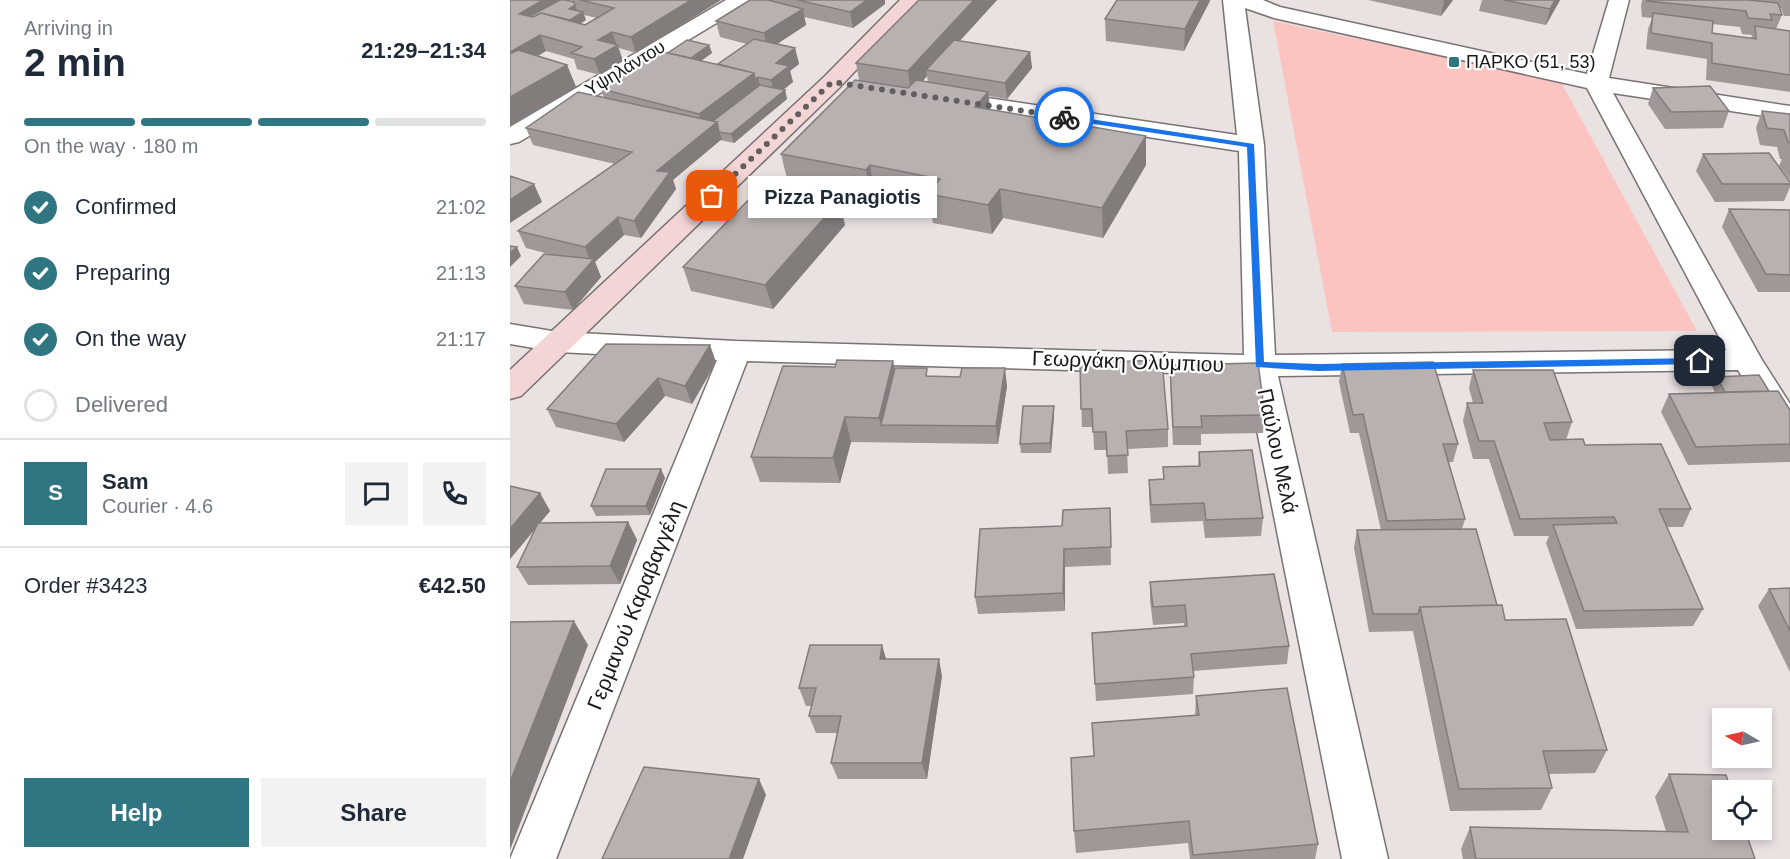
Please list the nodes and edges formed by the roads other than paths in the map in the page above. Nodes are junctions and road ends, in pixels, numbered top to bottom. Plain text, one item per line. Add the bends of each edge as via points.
1 (741, 0) edge
2 (912, 0) edge
3 (1233, 0) edge
4 (1244, 0) edge
5 (1619, 0) edge
6 (1596, 82) junction
7 (926, 96) edge
8 (1790, 113) edge
9 (510, 137) edge
10 (1251, 145) junction
11 (510, 334) edge
12 (558, 342) junction
13 (736, 351) junction
14 (1747, 360) junction
15 (1260, 365) junction
16 (510, 388) edge
17 (1790, 431) edge
18 (533, 859) edge
19 (1365, 859) edge

1 - 9 street, Υψηλάντου
2 - 12 street via 844,84
3 - 10 street, Παύλου Μελά
4 - 6 street via 1274,12
5 - 6 street
6 - 8 street
6 - 14 street
7 - 10 street
10 - 15 street, Παύλου Μελά
11 - 12 street, Γεωργάκη Ολύμπιου
12 - 13 street, Γεωργάκη Ολύμπιου
12 - 16 street
13 - 15 street, Γεωργάκη Ολύμπιου
13 - 18 street, Γερμανού Καραβαγγέλη
14 - 15 street, Γεωργάκη Ολύμπιου via 1318,368
14 - 17 street
15 - 19 street, Παύλου Μελά

